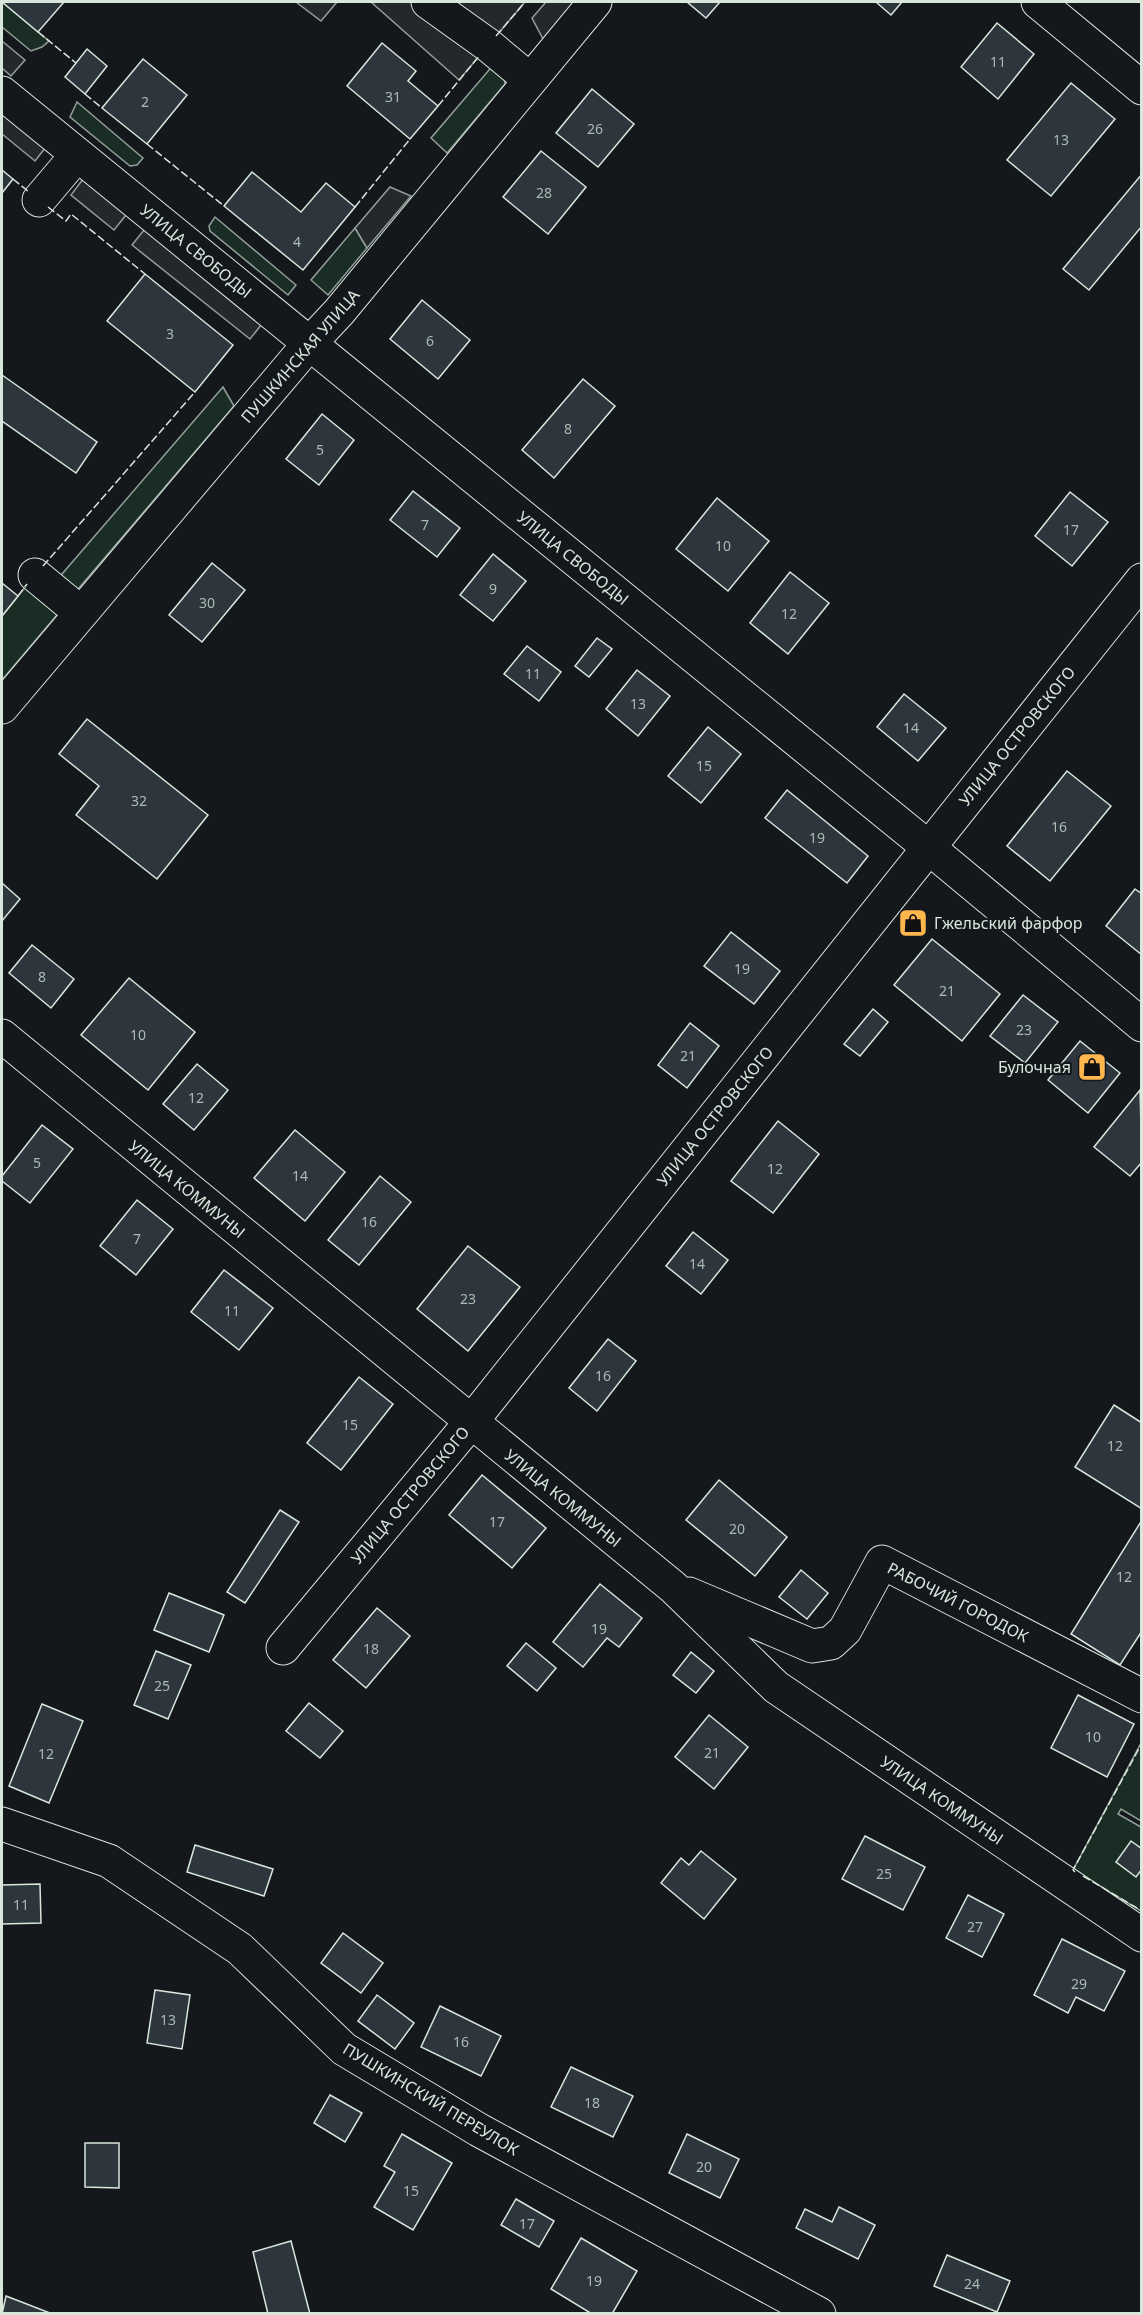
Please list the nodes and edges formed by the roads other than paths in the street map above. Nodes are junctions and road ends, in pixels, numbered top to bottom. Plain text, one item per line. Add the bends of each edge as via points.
1 (428, 2) edge
2 (595, 2) edge
3 (1038, 2) edge
4 (530, 80) junction
5 (1142, 88) edge
6 (2, 93) edge
7 (77, 154) junction
8 (39, 200) dead end
9 (309, 344) junction
10 (35, 575) dead end
11 (1142, 580) edge
12 (81, 613) junction
13 (2, 706) edge
14 (928, 847) junction
15 (1142, 1025) edge
16 (2, 1036) edge
17 (471, 1422) junction
18 (673, 1587) junction
19 (283, 1648) dead end
20 (1142, 1696) edge
21 (2, 1824) edge
22 (1142, 1935) edge
23 (819, 2313) edge

1 - 4 street
2 - 4 street, ПУШКИНСКАЯ УЛИЦА
3 - 5 street
4 - 9 street, ПУШКИНСКАЯ УЛИЦА
6 - 7 street, УЛИЦА СВОБОДЫ
7 - 8 street
7 - 9 street, УЛИЦА СВОБОДЫ
9 - 12 street, ПУШКИНСКАЯ УЛИЦА
9 - 14 street, УЛИЦА СВОБОДЫ
10 - 12 street
11 - 14 street, УЛИЦА ОСТРОВСКОГО
12 - 13 street, ПУШКИНСКАЯ УЛИЦА
14 - 15 street, УЛИЦА СВОБОДЫ
14 - 17 street, УЛИЦА ОСТРОВСКОГО
16 - 17 street, УЛИЦА КОММУНЫ
17 - 18 street, УЛИЦА КОММУНЫ
17 - 19 street, УЛИЦА ОСТРОВСКОГО
18 - 20 street, РАБОЧИЙ ГОРОДОК via 812,1646 831,1643 845,1630 882,1562
18 - 22 street, УЛИЦА КОММУНЫ via 776,1687
21 - 23 street, ПУШКИНСКИЙ ПЕРЕУЛОК via 109,1861 240,1949 344,2049 479,2130

